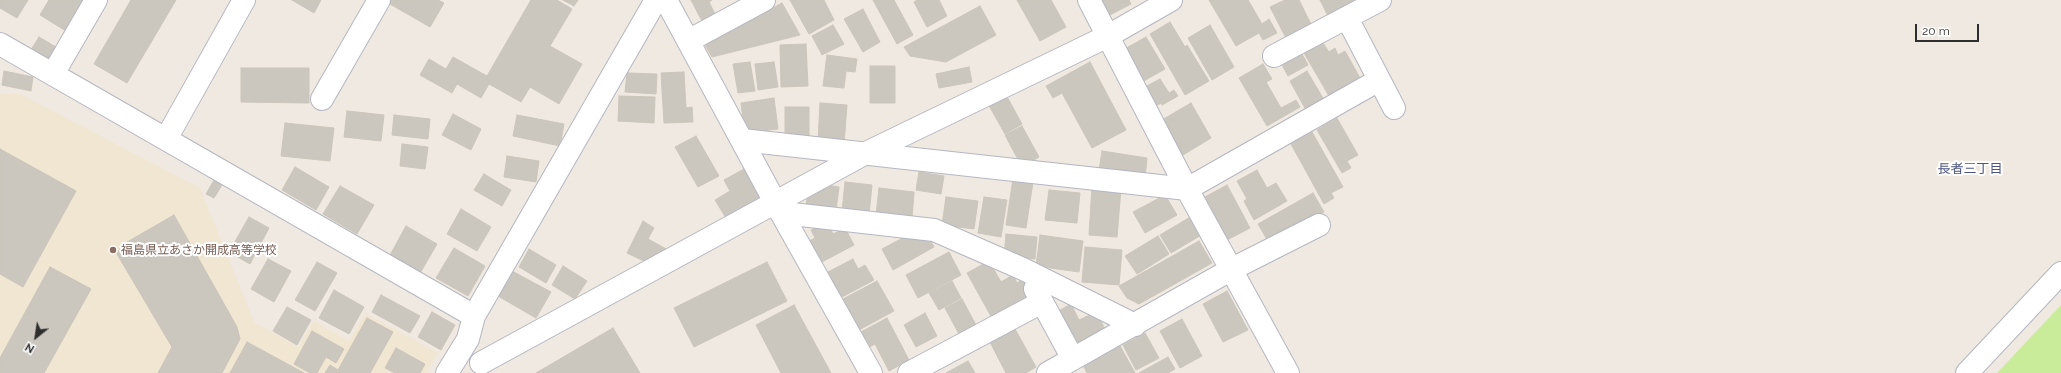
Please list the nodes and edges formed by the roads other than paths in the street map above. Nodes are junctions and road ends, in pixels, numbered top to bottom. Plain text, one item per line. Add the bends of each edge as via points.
1 (96, 0) edge
2 (244, 0) edge
3 (379, 0) edge
4 (656, 0) edge
5 (666, 0) edge
6 (764, 0) edge
7 (1089, 0) edge
8 (1171, 0) edge
9 (1380, 0) edge
10 (1347, 18) junction
11 (1108, 36) junction
12 (688, 41) junction
13 (0, 44) edge
14 (1274, 56) dead end
15 (53, 74) junction
16 (1379, 80) junction
17 (322, 99) dead end
18 (1394, 108) dead end
19 (166, 139) junction
20 (742, 140) junction
21 (864, 154) junction
22 (1187, 189) junction
23 (779, 208) junction
24 (1319, 225) dead end
25 (1023, 269) junction
26 (1232, 269) junction
27 (2061, 274) edge
28 (1042, 302) junction
29 (474, 316) junction
30 (1135, 325) junction
31 (468, 339) junction
32 (1072, 359) junction
33 (484, 368) edge
34 (447, 373) edge
35 (871, 373) edge
36 (909, 373) edge
37 (1048, 373) edge
38 (1288, 373) edge
39 (1967, 373) edge

1 - 15 street
2 - 19 street
3 - 17 street
4 - 29 street
5 - 12 street
6 - 12 street
7 - 11 street
8 - 11 street
9 - 10 street
10 - 14 street
10 - 16 street
11 - 21 street
11 - 22 street
12 - 20 street
13 - 15 street
15 - 19 street
16 - 18 street
16 - 22 street
19 - 29 street
20 - 21 street
20 - 23 street
21 - 22 street
21 - 23 street
22 - 26 street
23 - 25 street via 934,230
23 - 33 street
23 - 35 street
24 - 26 street
25 - 28 street
25 - 30 street
26 - 30 street
26 - 38 street
27 - 39 street
28 - 32 street
28 - 36 street
29 - 31 street
30 - 32 street
31 - 33 street
31 - 34 street
32 - 37 street

